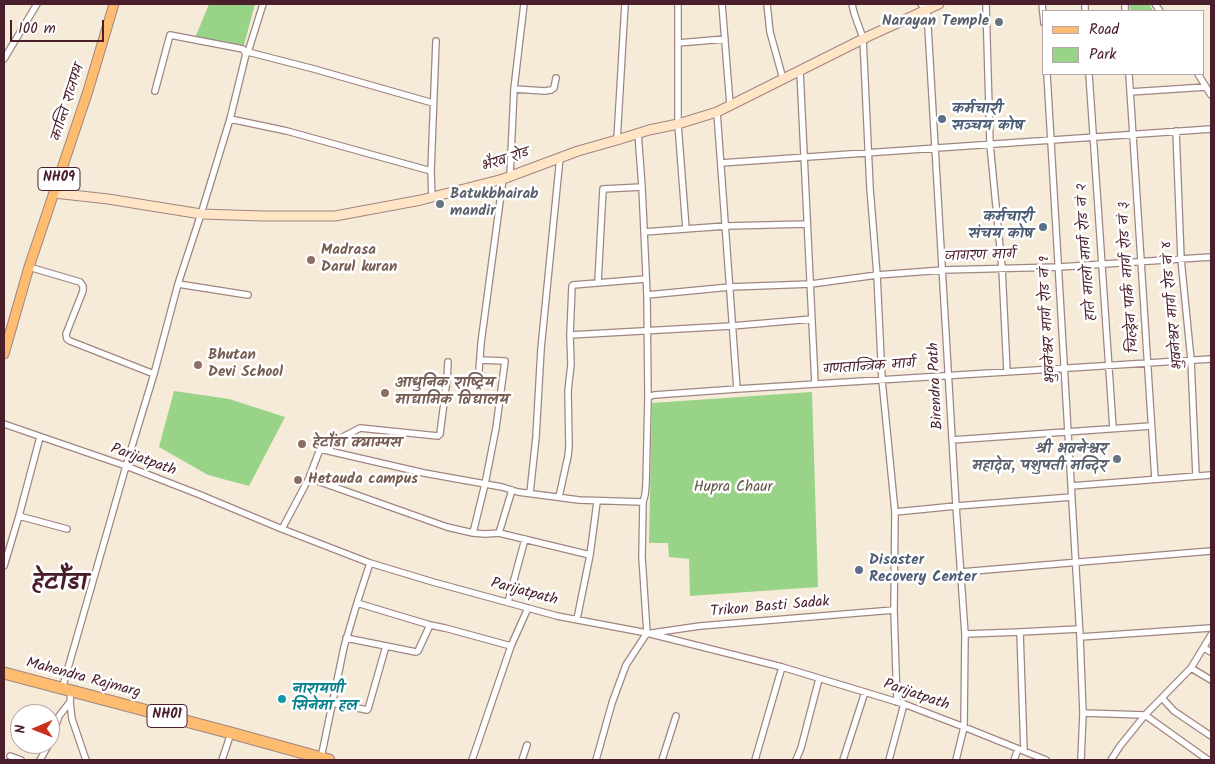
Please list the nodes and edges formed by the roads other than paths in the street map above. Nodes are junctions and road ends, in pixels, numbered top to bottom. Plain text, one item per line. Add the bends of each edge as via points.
1 (37, 4) edge
2 (114, 4) edge
3 (263, 4) edge
4 (524, 4) edge
5 (624, 4) edge
6 (678, 4) edge
7 (722, 4) edge
8 (767, 4) edge
9 (852, 4) edge
10 (940, 4) edge
11 (986, 4) edge
12 (924, 7) edge
13 (864, 38) junction
14 (725, 39) junction
15 (436, 41) dead end
16 (678, 43) junction
17 (247, 53) junction
18 (4, 59) edge
19 (800, 70) junction
20 (1047, 75) edge
21 (1089, 75) edge
22 (1129, 75) edge
23 (1199, 75) edge
24 (556, 78) dead end
25 (783, 79) junction
26 (1206, 87) junction
27 (514, 89) junction
28 (155, 91) dead end
29 (1130, 92) junction
30 (1211, 95) edge
31 (433, 103) junction
32 (730, 105) junction
33 (717, 112) junction
34 (230, 119) junction
35 (678, 124) junction
36 (1211, 129) edge
37 (1176, 131) junction
38 (638, 133) junction
39 (1133, 134) junction
40 (1092, 137) junction
41 (617, 140) junction
42 (1052, 140) junction
43 (990, 144) junction
44 (936, 148) junction
45 (869, 153) junction
46 (560, 157) junction
47 (804, 158) junction
48 (721, 163) junction
49 (431, 171) junction
50 (507, 177) junction
51 (642, 187) junction
52 (54, 193) junction
53 (432, 198) junction
54 (201, 214) junction
55 (808, 224) junction
56 (726, 226) junction
57 (686, 229) junction
58 (644, 232) junction
59 (1211, 257) edge
60 (1181, 259) junction
61 (1141, 261) junction
62 (1101, 264) junction
63 (29, 267) junction
64 (1059, 267) junction
65 (1002, 268) junction
66 (943, 270) junction
67 (877, 275) junction
68 (645, 279) junction
69 (598, 282) junction
70 (178, 284) junction
71 (810, 284) junction
72 (730, 287) junction
73 (248, 295) dead end
74 (647, 295) junction
75 (812, 319) junction
76 (732, 326) junction
77 (647, 330) junction
78 (570, 335) junction
79 (4, 354) edge
80 (1211, 359) edge
81 (480, 360) junction
82 (1191, 360) junction
83 (448, 362) dead end
84 (1148, 363) junction
85 (1108, 366) junction
86 (1064, 368) junction
87 (1007, 372) junction
88 (154, 374) junction
89 (949, 376) junction
90 (882, 380) junction
91 (478, 384) dead end
92 (816, 384) junction
93 (737, 389) junction
94 (648, 397) junction
95 (4, 424) edge
96 (1151, 426) junction
97 (1113, 428) junction
98 (1068, 432) junction
99 (40, 437) junction
100 (952, 440) junction
101 (320, 449) junction
102 (126, 466) junction
103 (1211, 475) edge
104 (1196, 476) junction
105 (309, 478) junction
106 (1155, 479) junction
107 (485, 484) junction
108 (1071, 486) junction
109 (512, 490) junction
110 (530, 493) junction
111 (559, 497) junction
112 (1072, 497) junction
113 (597, 502) junction
114 (644, 502) junction
115 (956, 506) junction
116 (895, 512) junction
117 (19, 516) junction
118 (67, 529) dead end
119 (282, 529) junction
120 (473, 532) junction
121 (499, 533) junction
122 (525, 539) junction
123 (1211, 551) edge
124 (590, 554) junction
125 (370, 562) junction
126 (1075, 562) junction
127 (4, 566) edge
128 (961, 572) junction
129 (508, 602) junction
130 (357, 603) junction
131 (528, 608) junction
132 (894, 610) junction
133 (577, 619) junction
134 (430, 624) junction
135 (1211, 628) edge
136 (1079, 629) junction
137 (1020, 632) junction
138 (647, 633) junction
139 (965, 634) junction
140 (1211, 635) edge
141 (1080, 637) junction
142 (346, 638) junction
143 (386, 646) junction
144 (511, 646) junction
145 (1204, 648) junction
146 (1211, 652) edge
147 (782, 667) junction
148 (1192, 668) junction
149 (4, 673) edge
150 (819, 679) junction
151 (1211, 680) edge
152 (865, 692) junction
153 (68, 694) junction
154 (1162, 698) junction
155 (897, 702) junction
156 (332, 703) junction
157 (904, 704) junction
158 (1083, 713) junction
159 (60, 714) edge
160 (1145, 715) junction
161 (676, 716) dead end
162 (964, 726) junction
163 (231, 733) junction
164 (1211, 736) edge
165 (527, 745) dead end
166 (1021, 750) junction
167 (10, 756) dead end
168 (325, 759) edge
169 (21, 760) edge
170 (86, 760) edge
171 (222, 760) edge
172 (472, 760) edge
173 (522, 760) edge
174 (596, 760) edge
175 (662, 760) edge
176 (755, 760) edge
177 (796, 760) edge
178 (843, 760) edge
179 (889, 760) edge
180 (956, 760) edge
181 (1014, 760) edge
182 (1046, 760) edge
183 (1081, 760) edge
184 (1110, 760) edge
185 (1208, 760) edge

1 - 18 street
2 - 52 main road, कान्ति राजपथ / NH09
3 - 17 street
4 - 27 street
5 - 41 street
6 - 16 street
7 - 14 street
8 - 25 street via 770,32
9 - 13 street
10 - 12 main road, भैरव रोड
11 - 43 street
12 - 13 main road, भैरव रोड
12 - 44 street, Birendra Path
13 - 19 main road, भैरव रोड
13 - 45 street
14 - 16 street
14 - 32 street
15 - 31 street
16 - 35 street
17 - 28 street via 243,49 170,35
17 - 31 street
17 - 34 street
19 - 25 main road, भैरव रोड
19 - 47 street
20 - 42 street, भुवनेश्वर मार्ग रोड नं १
21 - 40 street, हाते मालो मार्ग रोड नं २
22 - 29 street, चिल्ड्रेन पार्क मार्ग रोड नं ३
23 - 26 street
24 - 27 street via 551,90
25 - 32 main road, भैरव रोड
26 - 29 street
26 - 30 street
27 - 50 street
29 - 39 street, चिल्ड्रेन पार्क मार्ग रोड नं ३
31 - 49 street
32 - 33 main road, भैरव रोड
33 - 35 main road, भैरव रोड
33 - 48 street
34 - 49 street via 287,131
34 - 54 street
35 - 38 main road, भैरव रोड
35 - 57 street
36 - 37 street
37 - 39 street
37 - 60 street, भुवनेश्वर मार्ग रोड नं ४
38 - 41 main road, भैरव रोड
38 - 51 street
39 - 40 street
39 - 61 street, चिल्ड्रेन पार्क मार्ग रोड नं ३
40 - 42 street
40 - 62 street, हाते मालो मार्ग रोड नं २
41 - 46 main road, भैरव रोड
42 - 43 street
42 - 64 street, भुवनेश्वर मार्ग रोड नं १
43 - 44 street
43 - 65 street
44 - 45 street
44 - 66 street, Birendra Path
45 - 47 street
45 - 67 street
46 - 50 main road, भैरव रोड
46 - 110 street
47 - 48 street
47 - 55 street
48 - 56 street
49 - 53 street
50 - 53 main road, भैरव रोड
50 - 81 street
51 - 58 street
51 - 69 street via 603,189
52 - 54 main road, भैरव रोड
52 - 63 main road, कान्ति राजपथ / NH09
53 - 54 main road, भैरव रोड via 334,216
54 - 70 street
55 - 56 street
55 - 71 street
56 - 57 street
56 - 72 street
57 - 58 street
58 - 68 street
59 - 60 street, जागरण मार्ग
60 - 61 street, जागरण मार्ग
60 - 82 street, भुवनेश्वर मार्ग रोड नं ४
61 - 62 street, जागरण मार्ग
61 - 84 street, चिल्ड्रेन पार्क मार्ग रोड नं ३
62 - 64 street, जागरण मार्ग
62 - 85 street, हाते मालो मार्ग रोड नं २
63 - 79 main road, कान्ति राजपथ / NH09
63 - 88 street via 80,282 83,286 67,339
64 - 65 street, जागरण मार्ग
64 - 86 street, भुवनेश्वर मार्ग रोड नं १
65 - 66 street, जागरण मार्ग
65 - 87 street
66 - 67 street, जागरण मार्ग
66 - 89 street, Birendra Path
67 - 71 street, जागरण मार्ग
67 - 90 street
68 - 69 street
68 - 74 street
69 - 78 street via 572,286
70 - 73 street
70 - 88 street
71 - 72 street, जागरण मार्ग
71 - 75 street
72 - 74 street, जागरण मार्ग
72 - 76 street
74 - 77 street
75 - 76 street
75 - 92 street
76 - 77 street
76 - 93 street
77 - 78 street
77 - 94 street
78 - 111 street via 568,456
80 - 82 street, गणतान्त्रिक मार्ग
81 - 91 street
81 - 107 street via 505,361
82 - 84 street, गणतान्त्रिक मार्ग
82 - 104 street, भुवनेश्वर मार्ग रोड नं ४
83 - 101 street via 438,436 360,428
84 - 85 street, गणतान्त्रिक मार्ग
84 - 96 street, चिल्ड्रेन पार्क मार्ग रोड नं ३
85 - 86 street, गणतान्त्रिक मार्ग
85 - 97 street, हाते मालो मार्ग रोड नं २
86 - 87 street, गणतान्त्रिक मार्ग
86 - 98 street, भुवनेश्वर मार्ग रोड नं १
87 - 89 street, गणतान्त्रिक मार्ग
88 - 102 street
89 - 90 street, गणतान्त्रिक मार्ग
89 - 100 street, Birendra Path
90 - 92 street, गणतान्त्रिक मार्ग
90 - 116 street
92 - 93 street, गणतान्त्रिक मार्ग
93 - 94 street, गणतान्त्रिक मार्ग
94 - 114 street
95 - 99 street, Parijatpath
96 - 97 street
96 - 106 street, चिल्ड्रेन पार्क मार्ग रोड नं ३
97 - 98 street
98 - 100 street
98 - 108 street, भुवनेश्वर मार्ग रोड नं १
99 - 102 street, Parijatpath
99 - 117 street
100 - 115 street, Birendra Path
101 - 105 street
101 - 107 street
102 - 119 street, Parijatpath
102 - 153 street
103 - 104 street
104 - 106 street
105 - 119 street
105 - 120 street via 447,527
106 - 108 street
107 - 109 street
107 - 120 street
108 - 112 street, भुवनेश्वर मार्ग रोड नं १
109 - 110 street
109 - 121 street
110 - 111 street
111 - 113 street
112 - 115 street
112 - 126 street, भुवनेश्वर मार्ग रोड नं १
113 - 114 street
113 - 124 street
114 - 138 street via 642,556
115 - 116 street
115 - 128 street, Birendra Path
116 - 132 street
117 - 118 street
117 - 127 street
119 - 125 street, Parijatpath
120 - 121 street
121 - 122 street
122 - 124 street
122 - 129 street
123 - 126 street
124 - 133 street
125 - 129 street, Parijatpath
125 - 130 street
126 - 128 street
126 - 136 street, भुवनेश्वर मार्ग रोड नं १
128 - 139 street, Birendra Path
129 - 131 street, Parijatpath
130 - 134 street
130 - 142 street
131 - 133 street, Parijatpath
131 - 144 street
132 - 138 street, Trikon Basti Sadak
132 - 155 street
133 - 138 street, Parijatpath
134 - 143 street via 418,651
134 - 144 street
135 - 141 street
136 - 137 street
136 - 141 street, भुवनेश्वर मार्ग रोड नं १
137 - 139 street
137 - 166 street
138 - 147 street, Parijatpath
138 - 174 street via 626,665
139 - 162 street, Birendra Path
140 - 145 street
141 - 158 street, भुवनेश्वर मार्ग रोड नं १
142 - 143 street
142 - 156 street
143 - 156 street via 368,709
144 - 172 street
145 - 146 street
145 - 148 street
147 - 150 street, Parijatpath
147 - 176 street
148 - 151 street
148 - 154 street
149 - 153 highway, Mahendra Rajmarg / NH01
150 - 152 street, Parijatpath
150 - 177 street
152 - 155 street, Parijatpath
152 - 178 street
153 - 159 street
153 - 163 highway, Mahendra Rajmarg / NH01
153 - 170 street via 72,719
154 - 160 street
154 - 164 street via 1174,711
155 - 157 street, Parijatpath
156 - 168 street
157 - 162 street, Parijatpath
157 - 179 street
158 - 160 street
158 - 183 street, भुवनेश्वर मार्ग रोड नं १
160 - 184 street
160 - 185 street
161 - 175 street
162 - 166 street, Parijatpath
162 - 180 street, Birendra Path
163 - 168 highway, Mahendra Rajmarg / NH01
163 - 171 street
165 - 173 street
166 - 181 street
166 - 182 street, Parijatpath
167 - 169 street

